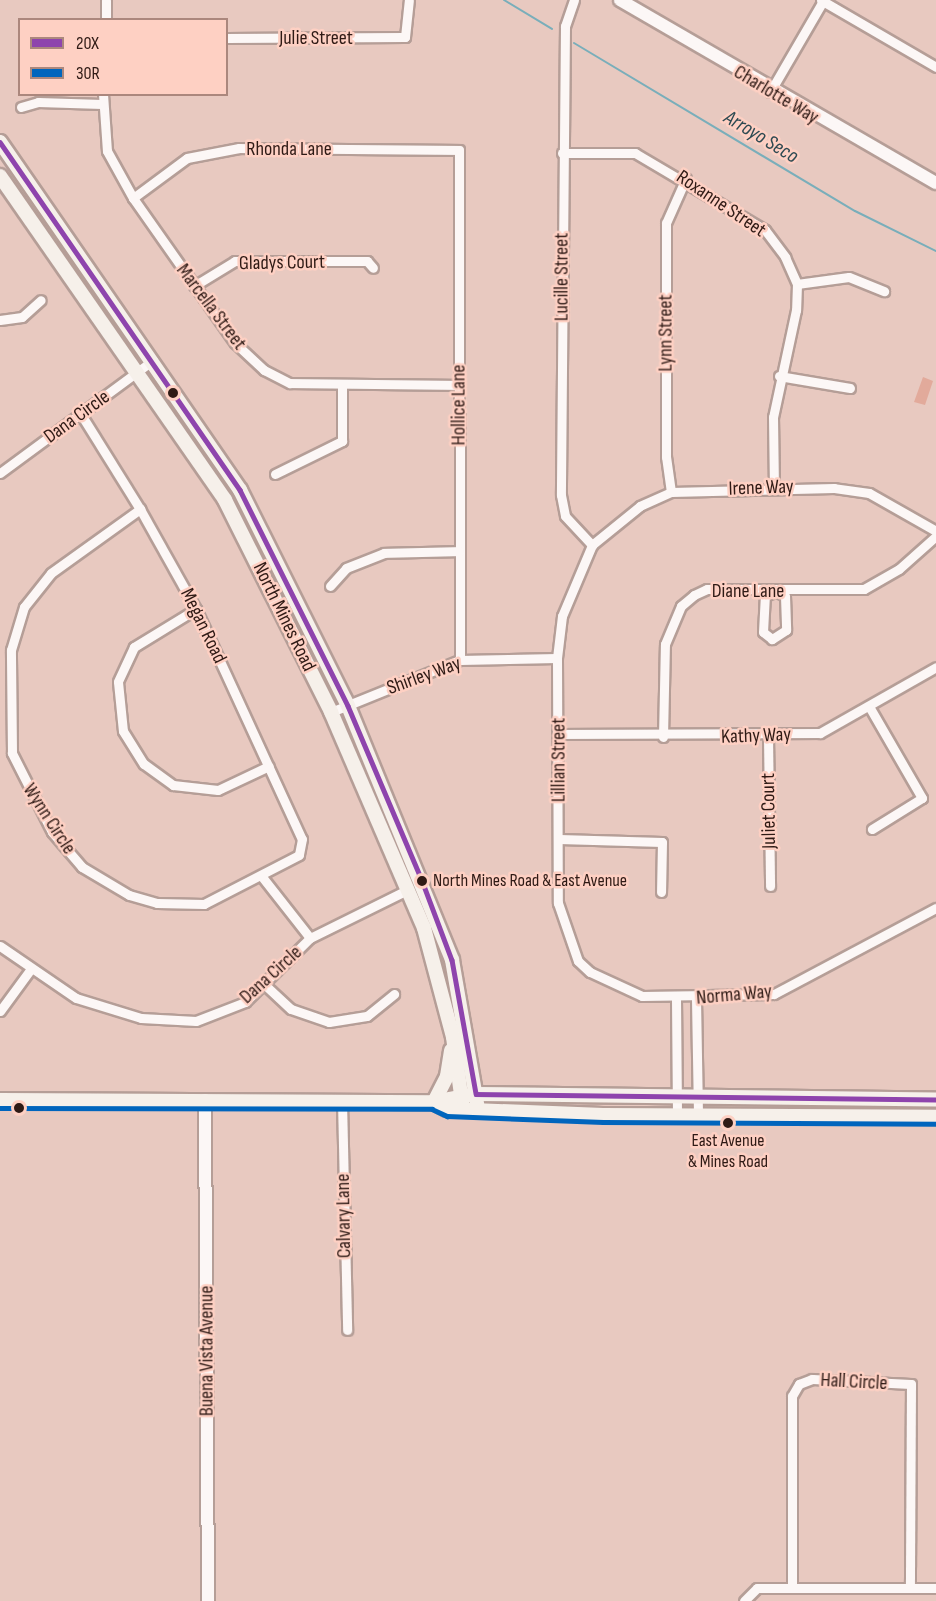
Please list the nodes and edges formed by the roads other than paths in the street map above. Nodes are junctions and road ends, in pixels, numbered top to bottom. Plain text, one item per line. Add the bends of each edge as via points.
1 (106, 0) edge
2 (409, 0) edge
3 (574, 0) edge
4 (620, 0) edge
5 (822, 1) edge
6 (106, 18) edge
7 (228, 38) edge
8 (936, 67) edge
9 (771, 92) junction
10 (102, 99) edge
11 (21, 107) dead end
12 (0, 142) edge
13 (459, 150) joint
14 (562, 153) junction
15 (0, 176) edge
16 (686, 178) junction
17 (936, 183) edge
18 (133, 198) junction
19 (373, 268) dead end
20 (796, 284) junction
21 (194, 286) junction
22 (884, 291) dead end
23 (41, 300) dead end
24 (0, 320) edge
25 (153, 360) junction
26 (139, 371) junction
27 (779, 376) junction
28 (459, 385) junction
29 (342, 386) junction
30 (850, 388) dead end
31 (82, 416) junction
32 (0, 473) edge
33 (275, 474) dead end
34 (774, 485) junction
35 (672, 492) junction
36 (140, 508) junction
37 (936, 531) edge
38 (936, 536) edge
39 (592, 545) junction
40 (459, 551) junction
41 (330, 586) dead end
42 (776, 591) junction
43 (196, 609) junction
44 (556, 658) junction
45 (460, 660) junction
46 (936, 667) edge
47 (4, 693) edge
48 (348, 706) junction
49 (870, 708) junction
50 (331, 712) junction
51 (559, 734) junction
52 (663, 737) junction
53 (768, 737) junction
54 (269, 766) junction
55 (872, 829) dead end
56 (559, 839) junction
57 (302, 848) joint
58 (263, 878) junction
59 (770, 886) dead end
60 (407, 890) junction
61 (661, 892) dead end
62 (936, 909) edge
63 (310, 938) junction
64 (0, 946) edge
65 (453, 964) junction
66 (30, 970) junction
67 (590, 972) joint
68 (266, 985) junction
69 (394, 994) dead end
70 (675, 999) junction
71 (696, 999) junction
72 (0, 1011) edge
73 (453, 1037) junction
74 (469, 1094) junction
75 (676, 1099) junction
76 (697, 1099) junction
77 (0, 1100) edge
78 (205, 1100) junction
79 (936, 1100) edge
80 (342, 1101) junction
81 (434, 1102) junction
82 (463, 1109) junction
83 (478, 1109) junction
84 (677, 1115) junction
85 (698, 1115) junction
86 (936, 1117) edge
87 (347, 1330) dead end
88 (792, 1587) junction
89 (910, 1587) junction
90 (936, 1588) edge
91 (208, 1601) edge
92 (744, 1601) edge

1 - 6 street
2 - 7 street, Julie Street via 405,37
3 - 14 street, Lucille Street via 565,26
4 - 9 street, Charlotte Way
5 - 8 street
5 - 9 street
9 - 17 street, Charlotte Way
10 - 11 street via 38,102
10 - 18 street, Marcella Street via 107,151
12 - 25 main road, North Mines Road
13 - 18 street, Rhonda Lane via 239,148 187,158
13 - 28 street, Hollice Lane
14 - 16 street, Roxanne Street via 635,153
14 - 39 street, Lucille Street via 561,495 565,516
15 - 26 main road, North Mines Road
16 - 20 street, Roxanne Street via 765,230
16 - 35 street, Lynn Street via 666,223 666,457
18 - 21 street, Marcella Street
19 - 21 street, Gladys Court via 368,261 235,261
20 - 22 street via 849,277
20 - 27 street via 796,310
21 - 29 street, Marcella Street via 235,343 264,370 290,382
23 - 24 street via 22,317
25 - 26 street, Dana Circle
25 - 48 main road, North Mines Road via 240,490
26 - 31 street, Dana Circle
26 - 50 main road, North Mines Road via 225,500
27 - 30 street
27 - 34 street
28 - 29 street, Marcella Street
28 - 40 street, Hollice Lane
29 - 33 street via 342,441
31 - 32 street, Dana Circle
31 - 36 street, Megan Road
34 - 35 street, Irene Way
34 - 37 street, Irene Way via 869,493
35 - 39 street, Irene Way via 640,506
36 - 43 street, Megan Road
36 - 47 street, Wynn Circle via 38,586 15,630
38 - 42 street, Diane Lane via 899,569 864,590
39 - 44 street, Lillian Street via 562,616
40 - 41 street via 384,553 346,568
40 - 45 street, Hollice Lane
42 - 42 street via 785,596 786,630 772,639 763,632 765,596
42 - 52 street, Diane Lane via 707,589 681,606 665,644
43 - 54 street, Megan Road
43 - 54 street via 145,637 123,667 116,697 127,738 154,775 191,789 218,790
44 - 45 street, Shirley Way
44 - 51 street, Lillian Street
45 - 48 street, Shirley Way
46 - 49 street, Kathy Way
47 - 58 street, Wynn Circle via 18,770 52,832 82,867 129,895 184,906 225,898
48 - 50 street, Shirley Way
48 - 65 main road, North Mines Road
49 - 53 street, Kathy Way via 819,733
49 - 55 street via 922,798
50 - 60 main road, North Mines Road
51 - 52 street, Kathy Way
51 - 56 street, Lillian Street
52 - 53 street, Kathy Way
53 - 59 street, Juliet Court
54 - 57 street, Megan Road
56 - 61 street via 662,842
56 - 67 street, Lillian Street via 558,903 578,961
57 - 58 street, Wynn Circle
58 - 63 street
60 - 63 street, Dana Circle
60 - 65 main road via 421,897 442,954
60 - 73 main road, North Mines Road via 424,928
62 - 71 street, Norma Way via 774,994
63 - 68 street, Dana Circle
64 - 66 street, Dana Circle
65 - 74 main road, North Mines Road
66 - 68 street, Dana Circle via 76,998 174,1022 220,1015
66 - 72 street
67 - 70 street, Norma Way via 642,996
68 - 69 street via 291,1009 329,1022 367,1016
70 - 71 street, Norma Way
70 - 75 street
71 - 76 street
73 - 74 main road, North Mines Road
73 - 81 main road via 447,1076
74 - 75 main road
74 - 81 main road
74 - 82 main road, North Mines Road
74 - 83 main road, North Mines Road
75 - 76 main road
75 - 84 street
76 - 79 main road
76 - 85 street
77 - 78 main road
78 - 80 main road
78 - 91 street, Buena Vista Avenue
80 - 81 main road
80 - 87 street, Calvary Lane
81 - 82 main road
82 - 83 main road
83 - 84 main road
84 - 85 main road
85 - 86 main road
88 - 89 street
88 - 89 street, Hall Circle via 792,1396 799,1384 812,1379 911,1384
88 - 92 street via 757,1588
89 - 90 street

